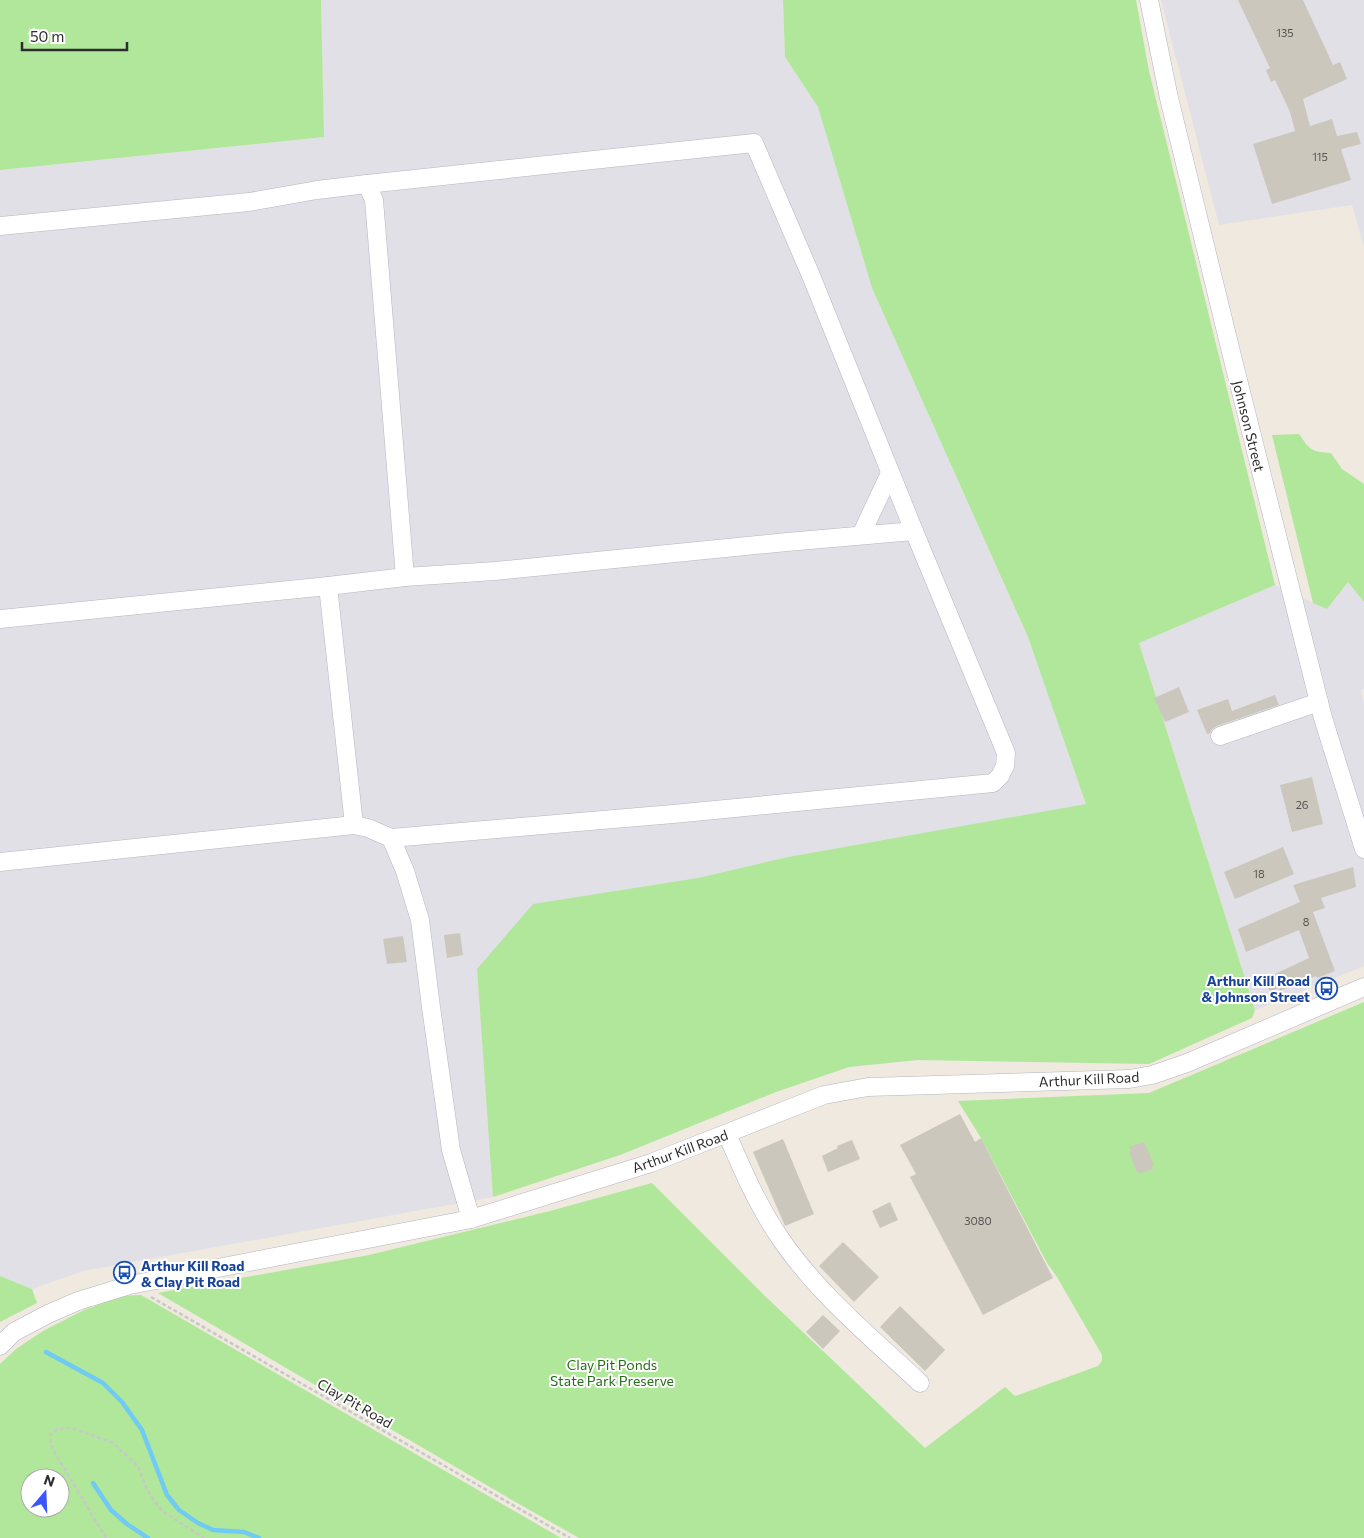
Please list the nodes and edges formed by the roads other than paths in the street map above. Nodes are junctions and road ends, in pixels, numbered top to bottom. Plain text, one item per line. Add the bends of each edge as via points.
1 (1149, 0) edge
2 (367, 184) junction
3 (0, 226) edge
4 (890, 472) junction
5 (914, 531) junction
6 (862, 535) junction
7 (405, 577) junction
8 (328, 586) junction
9 (0, 619) edge
10 (1319, 702) junction
11 (1220, 736) dead end
12 (354, 825) junction
13 (391, 838) junction
14 (1364, 849) edge
15 (0, 862) edge
16 (1364, 988) edge
17 (727, 1134) junction
18 (471, 1219) junction
19 (0, 1346) edge
20 (920, 1383) dead end

1 - 10 street, Johnson Street via 1169,98
2 - 3 street via 248,202
2 - 4 street via 754,143
2 - 7 street via 374,200
4 - 5 street
4 - 6 street
5 - 6 street
5 - 13 street via 1006,753 1005,766 993,783
6 - 7 street
7 - 8 street
8 - 9 street
8 - 12 street
10 - 11 street
10 - 14 street, Johnson Street
12 - 13 street
12 - 15 street
13 - 18 street via 420,920 451,1150
16 - 17 street, Arthur Kill Road via 1152,1075 868,1087 824,1095
17 - 18 street, Arthur Kill Road via 651,1163
17 - 20 street via 780,1238 840,1308
18 - 19 street, Arthur Kill Road via 130,1285 48,1314 14,1332

